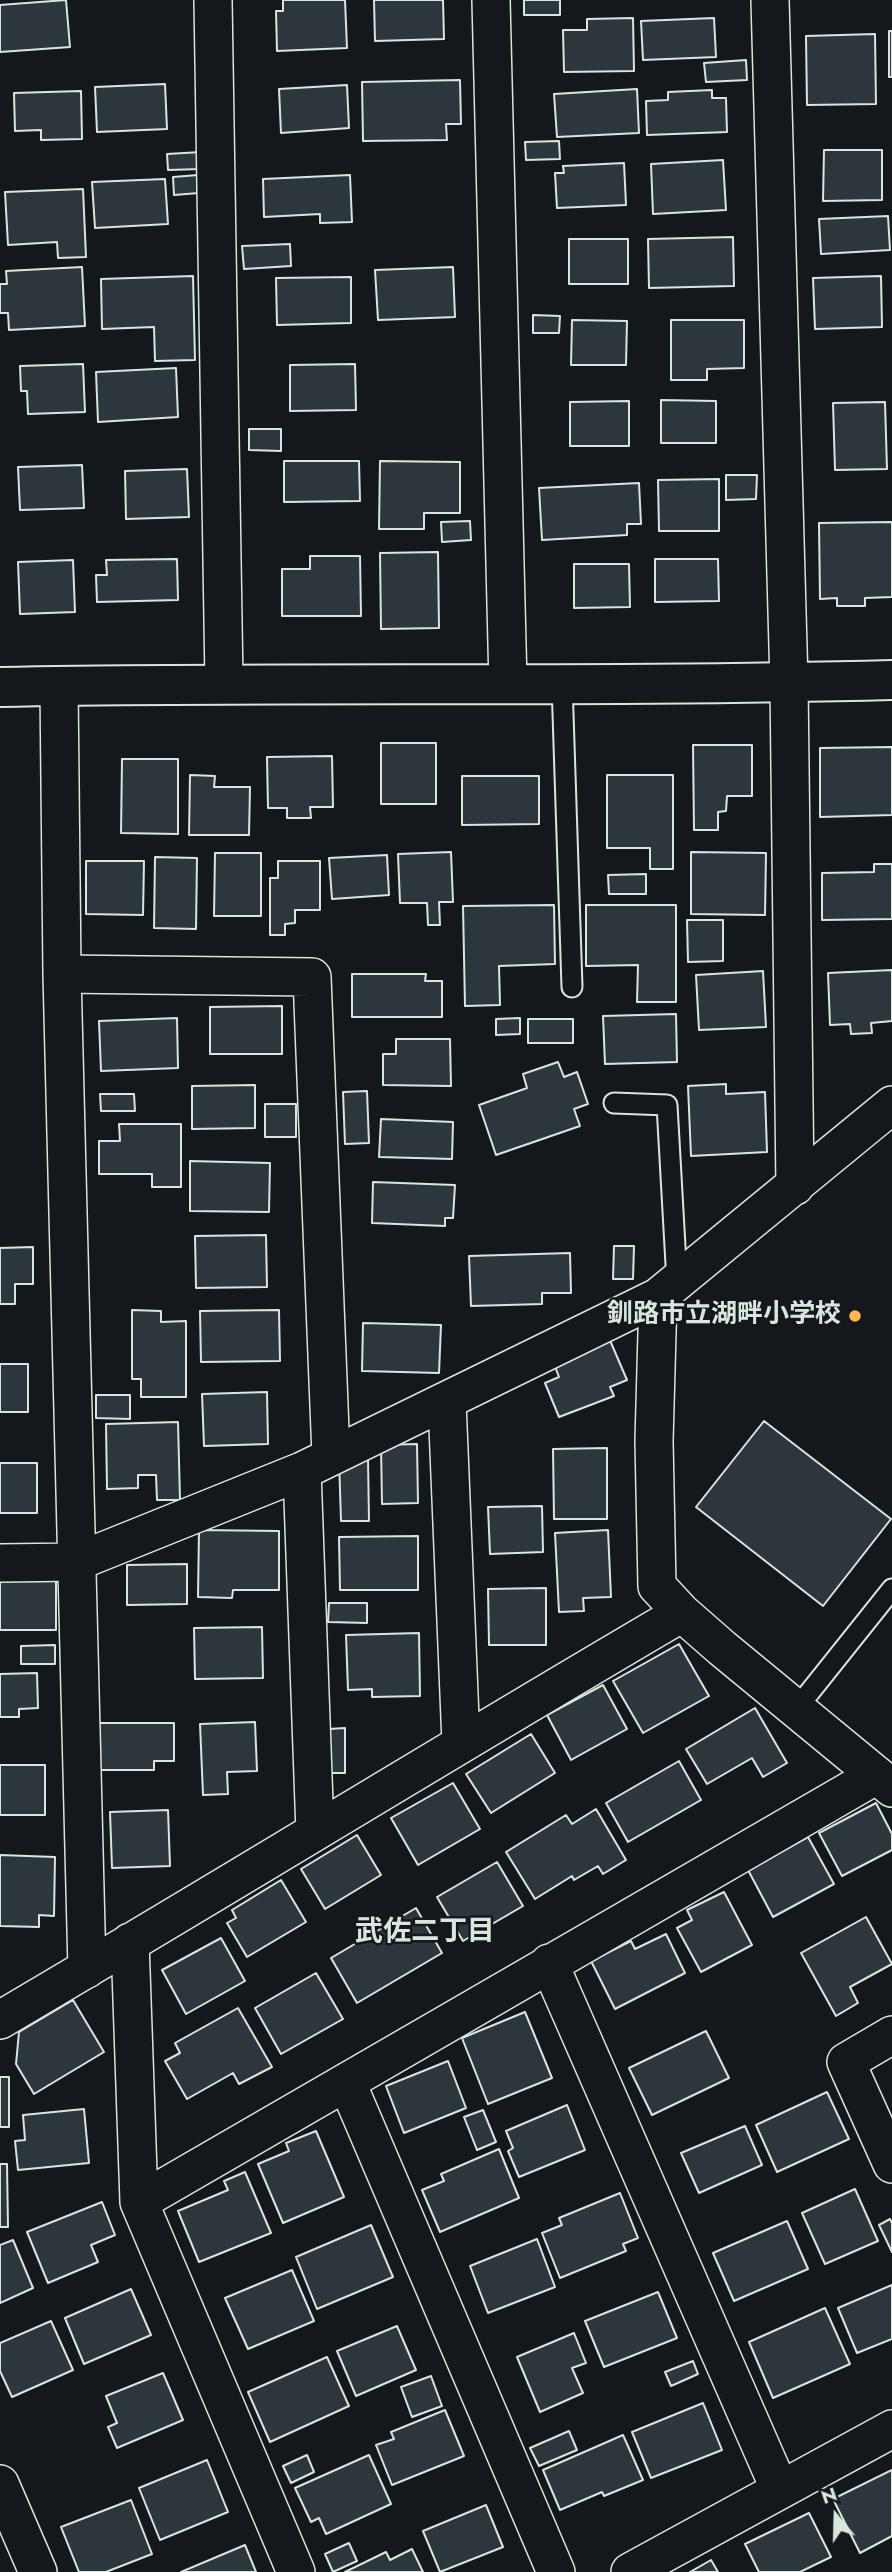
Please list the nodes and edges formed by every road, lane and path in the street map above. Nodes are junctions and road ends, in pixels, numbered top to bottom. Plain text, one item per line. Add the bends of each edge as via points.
1 (213, 0) edge
2 (491, 0) edge
3 (770, 0) edge
4 (892, 680) edge
5 (789, 682) junction
6 (224, 683) junction
7 (562, 683) junction
8 (508, 684) junction
9 (59, 686) junction
10 (0, 687) edge
11 (62, 974) junction
12 (572, 986) dead end
13 (614, 1103) dead end
14 (892, 1105) edge
15 (795, 1186) junction
16 (668, 1290) junction
17 (447, 1402) junction
18 (316, 1464) junction
19 (76, 1562) junction
20 (0, 1563) edge
21 (892, 1589) edge
22 (682, 1613) junction
23 (797, 1708) junction
24 (461, 1743) junction
25 (884, 1782) edge
26 (315, 1832) junction
27 (130, 1942) junction
28 (549, 1963) junction
29 (87, 1969) junction
30 (0, 2020) edge
31 (892, 2035) edge
32 (348, 2083) junction
33 (892, 2164) edge
34 (139, 2202) junction
35 (892, 2429) edge
36 (0, 2484) edge
37 (780, 2490) junction
38 (38, 2572) edge
39 (296, 2572) edge
40 (556, 2572) edge
41 (630, 2572) edge

1 - 6 street
2 - 8 street
3 - 5 street
4 - 5 street
5 - 7 street
5 - 15 street
6 - 8 street
6 - 9 street
7 - 8 street
7 - 12 lane
9 - 10 street
9 - 11 street
11 - 18 street via 312,977
11 - 19 street
13 - 16 lane via 667,1105
14 - 15 street
15 - 16 street
16 - 17 street
16 - 22 street via 654,1441 657,1586
17 - 18 street
17 - 24 street
18 - 19 street
18 - 26 street
19 - 20 street
19 - 29 street
21 - 23 lane
22 - 23 street
22 - 24 street
23 - 25 street
24 - 26 street
25 - 28 street
26 - 27 street
27 - 29 street
27 - 34 street
28 - 32 street
28 - 37 street
29 - 30 street
31 - 33 street via 846,2062
32 - 34 street
32 - 40 street
34 - 39 street
35 - 37 street
36 - 38 street
37 - 41 street

